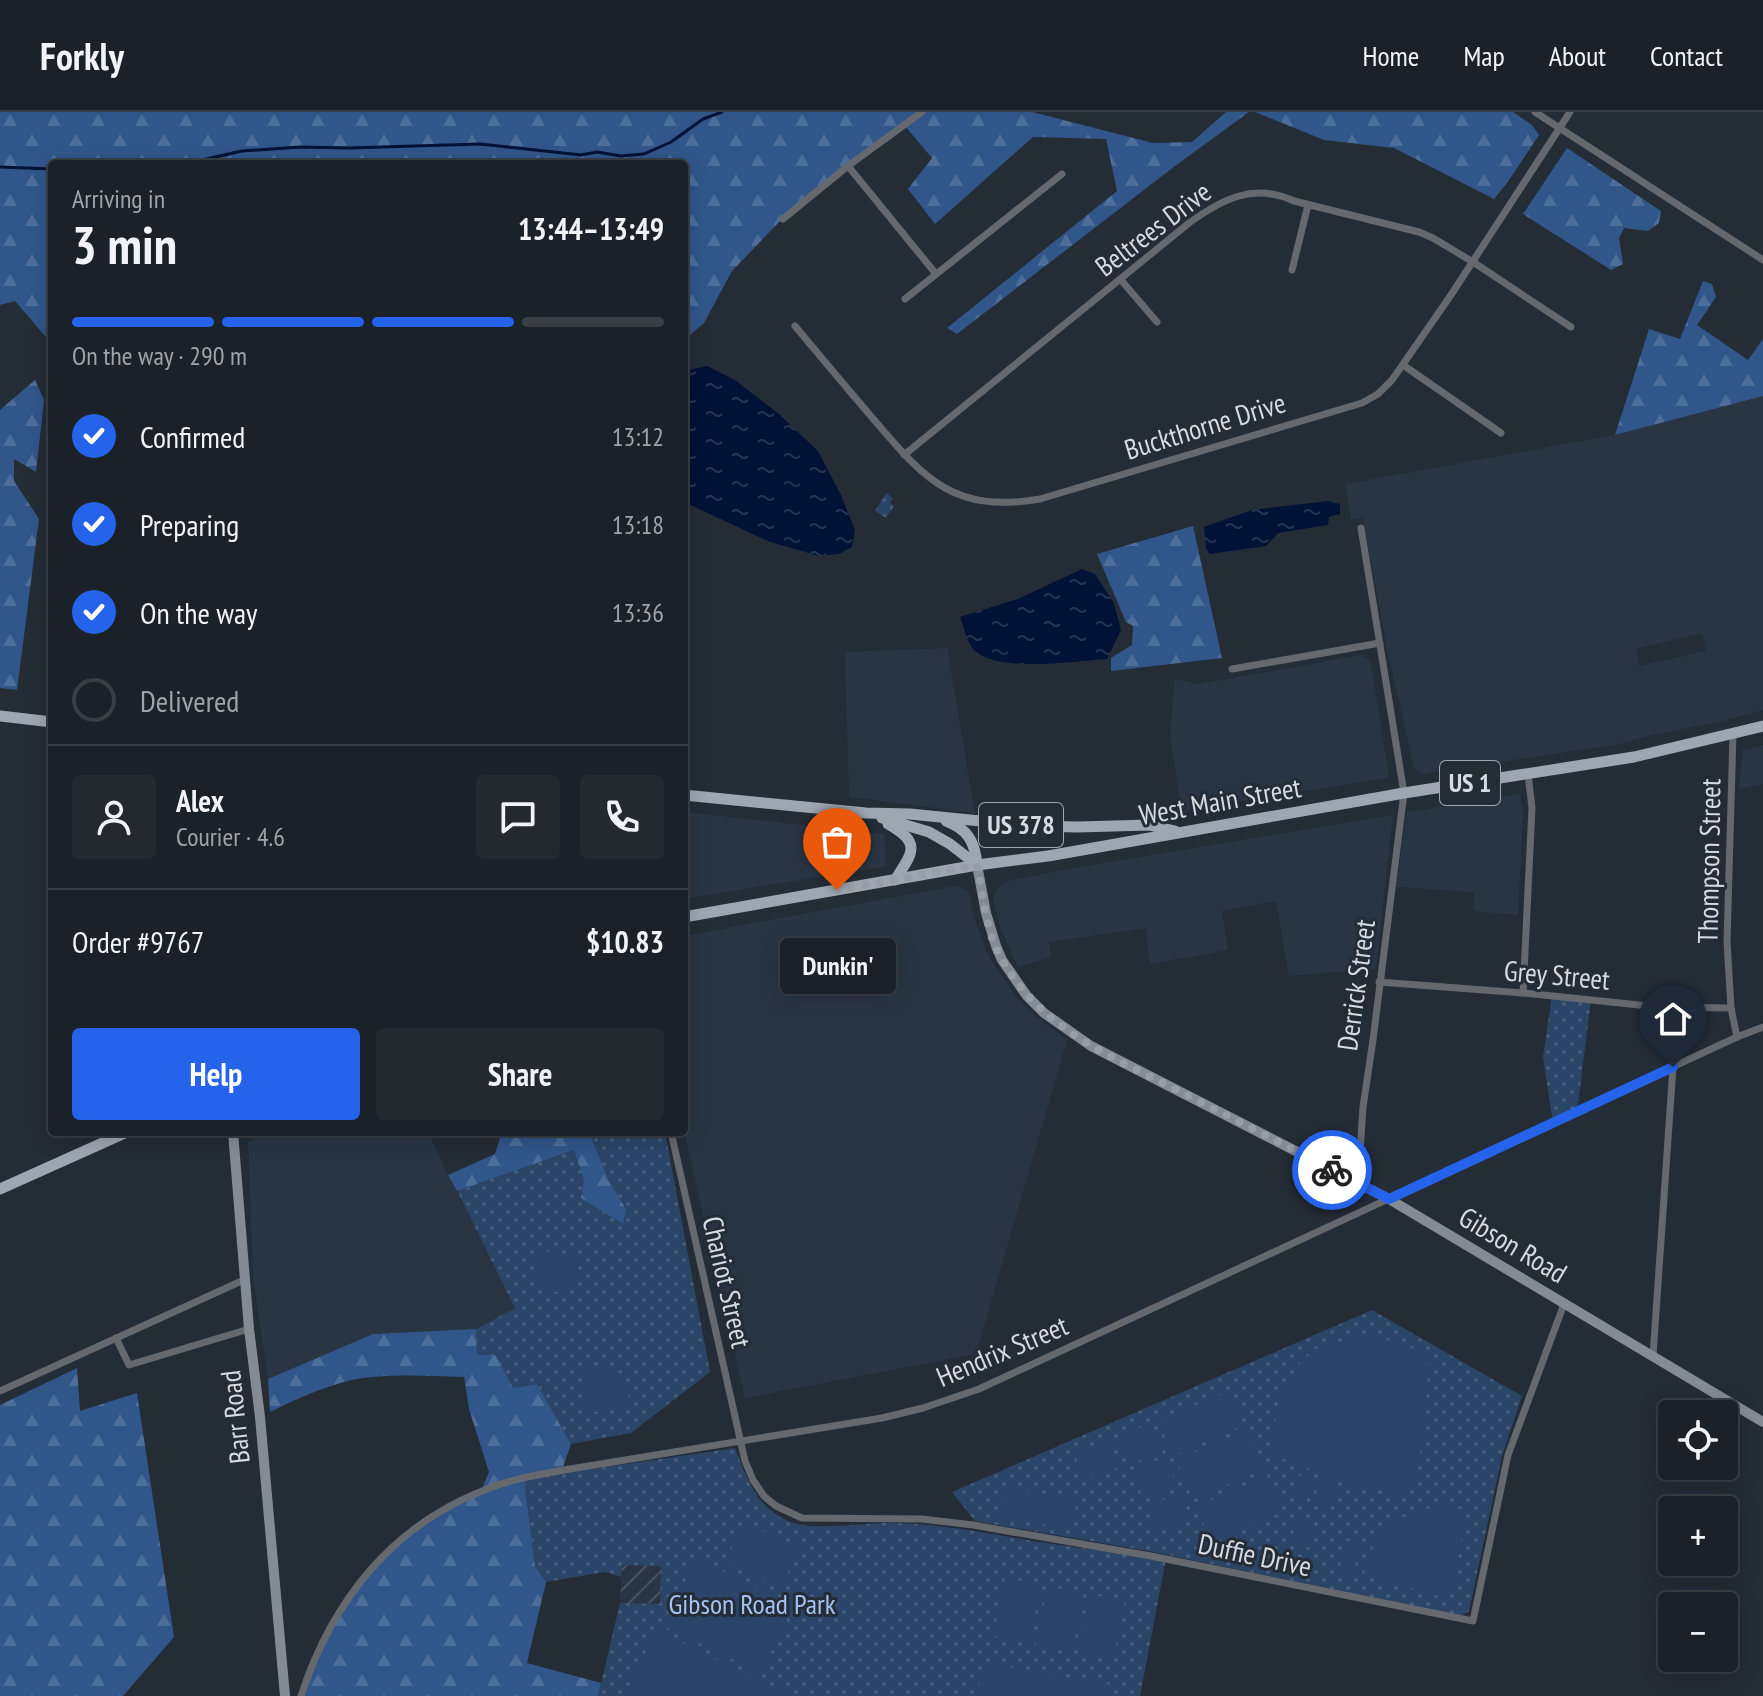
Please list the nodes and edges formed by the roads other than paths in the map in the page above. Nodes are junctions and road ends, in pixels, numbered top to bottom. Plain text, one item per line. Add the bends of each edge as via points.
1 (922, 112) edge
2 (1535, 112) edge
3 (1570, 112) edge
4 (1561, 128) junction
5 (848, 166) junction
6 (1062, 174) dead end
7 (1308, 205) junction
8 (783, 219) dead end
9 (1763, 260) edge
10 (1473, 262) junction
11 (1292, 270) dead end
12 (936, 274) junction
13 (1121, 280) junction
14 (905, 299) dead end
15 (1157, 322) dead end
16 (795, 326) dead end
17 (1571, 327) dead end
18 (1403, 365) junction
19 (1501, 433) dead end
20 (904, 455) junction
21 (1361, 528) dead end
22 (1380, 643) junction
23 (1232, 669) dead end
24 (0, 716) edge
25 (48, 722) edge
26 (1763, 726) edge
27 (1733, 734) junction
28 (1528, 774) junction
29 (1404, 793) junction
30 (688, 795) edge
31 (866, 813) junction
32 (932, 817) junction
33 (1176, 832) junction
34 (977, 865) junction
35 (895, 880) junction
36 (688, 916) edge
37 (1379, 982) junction
38 (1523, 993) junction
39 (1731, 1008) junction
40 (1763, 1027) edge
41 (1737, 1037) junction
42 (1673, 1067) junction
43 (118, 1136) edge
44 (233, 1136) edge
45 (672, 1136) edge
46 (1358, 1183) junction
47 (0, 1189) edge
48 (1389, 1199) junction
49 (246, 1279) junction
50 (1564, 1304) junction
51 (249, 1329) junction
52 (116, 1338) junction
53 (1653, 1356) junction
54 (0, 1391) edge
55 (1763, 1422) edge
56 (740, 1441) junction
57 (285, 1696) edge
58 (301, 1696) edge

1 - 5 street
2 - 4 street
3 - 4 street, Buckthorne Drive
4 - 9 street
4 - 10 street, Buckthorne Drive
5 - 8 street
5 - 12 street
6 - 12 street
7 - 10 street, Beltrees Drive via 1419,232
7 - 11 street
7 - 13 street, Beltrees Drive via 1270,195 1225,199
10 - 17 street, Beltrees Drive
10 - 18 street, Buckthorne Drive
12 - 14 street
13 - 15 street
13 - 20 street, Beltrees Drive
16 - 20 street, Buckthorne Drive
18 - 19 street
18 - 20 street, Buckthorne Drive via 1386,387 1362,403 1040,499 973,500 937,485
21 - 22 street, Derrick Street
22 - 23 street
22 - 29 street, Derrick Street
24 - 25 main road
26 - 27 main road, West Main Street / US 1
27 - 28 main road, West Main Street / US 1
27 - 39 street, Thompson Street via 1727,942
28 - 29 main road, West Main Street / US 1
28 - 38 street via 1532,808
29 - 33 main road, West Main Street / US 1
29 - 37 street, Derrick Street
30 - 31 main road, US 378
31 - 32 main road, US 378
31 - 34 main road, US 378 via 929,832
31 - 35 main road via 910,843 909,859
32 - 33 main road, US 378 via 1043,827 1149,825
32 - 34 main road via 966,832
33 - 34 main road, West Main Street / US 1
34 - 35 main road, West Main Street / US 1
34 - 46 street, Gibson Road via 999,953 1044,1013 1091,1046
35 - 36 main road, West Main Street / US 1
37 - 38 street, Grey Street
37 - 46 street, Derrick Street
38 - 39 street, Grey Street via 1658,1007
39 - 41 street, Thompson Street
40 - 41 street, Hendrix Street
41 - 42 street, Hendrix Street
42 - 48 street, Hendrix Street
42 - 53 street
43 - 47 main road
44 - 49 street, Barr Road
45 - 56 street, Chariot Street
46 - 48 street, Gibson Road
48 - 50 street, Gibson Road
48 - 56 street, Hendrix Street via 955,1398 898,1415
49 - 51 street, Barr Road
49 - 52 street
50 - 53 street, Gibson Road
50 - 56 street, Duffie Drive via 1508,1455 1473,1621 973,1525 802,1518 764,1496
51 - 52 street via 129,1365
51 - 57 street, Barr Road
52 - 54 street
53 - 55 street, Gibson Road
56 - 58 street, Hendrix Street via 512,1480 442,1509 399,1539 370,1570 331,1627

